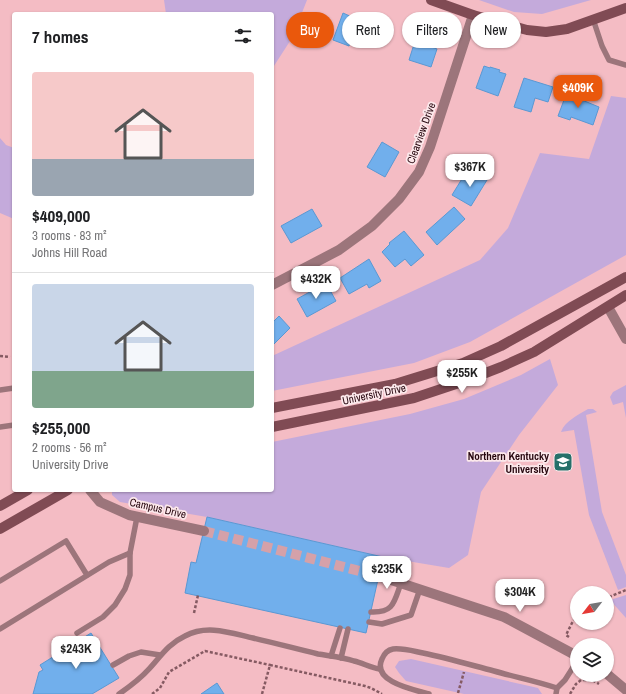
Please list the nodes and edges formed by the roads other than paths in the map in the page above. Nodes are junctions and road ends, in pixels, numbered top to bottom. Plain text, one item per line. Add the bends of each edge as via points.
1 (431, 0) edge
2 (626, 8) edge
3 (470, 14) edge
4 (593, 19) junction
5 (470, 27) edge
6 (521, 28) edge
7 (626, 65) edge
8 (626, 277) edge
9 (274, 284) edge
10 (626, 296) edge
11 (608, 307) junction
12 (626, 339) edge
13 (12, 388) edge
14 (0, 390) edge
15 (274, 408) edge
16 (12, 426) edge
17 (0, 427) edge
18 (274, 427) edge
19 (24, 492) edge
20 (65, 492) edge
21 (92, 492) edge
22 (0, 506) edge
23 (137, 517) junction
24 (0, 529) edge
25 (204, 531) tunnel mouth
26 (130, 553) junction
27 (87, 575) junction
28 (379, 576) tunnel mouth
29 (0, 581) edge
30 (401, 583) junction
31 (420, 589) junction
32 (371, 612) dead end
33 (369, 622) dead end
34 (340, 628) dead end
35 (0, 629) edge
36 (348, 629) dead end
37 (77, 633) dead end
38 (570, 652) edge
39 (160, 655) junction
40 (331, 656) junction
41 (341, 658) junction
42 (113, 665) dead end
43 (380, 669) junction
44 (570, 672) edge
45 (614, 680) edge
46 (626, 690) edge
47 (556, 691) edge
48 (119, 694) edge
49 (429, 694) edge

1 - 3 street
2 - 4 street
4 - 6 street via 567,29 546,32
4 - 7 lane via 609,60
5 - 9 street, Clearview Drive via 430,147 419,172 399,199 372,226 339,250
8 - 15 street, University Drive via 501,346 464,363 395,384
10 - 11 street, University Drive
11 - 12 street
11 - 18 street, University Drive via 534,352 465,381 414,398
13 - 14 lane
16 - 17 lane
19 - 22 street
20 - 24 street
21 - 23 street, Campus Drive via 100,502
23 - 25 street, Campus Drive
23 - 26 lane
26 - 27 lane
26 - 37 lane via 130,574 125,589 103,617
27 - 29 lane via 66,541
27 - 35 lane
28 - 30 street
30 - 31 street
30 - 32 lane via 391,607 383,612
31 - 33 lane via 411,615 382,624
31 - 38 street via 504,617
34 - 40 lane
36 - 41 lane
39 - 40 lane via 185,635 216,630
39 - 42 lane via 141,652
39 - 48 lane via 150,669
40 - 41 lane
41 - 43 lane
43 - 47 lane via 380,662 391,649 409,650 474,665
43 - 49 lane via 385,677 393,682
44 - 47 lane
45 - 46 street

